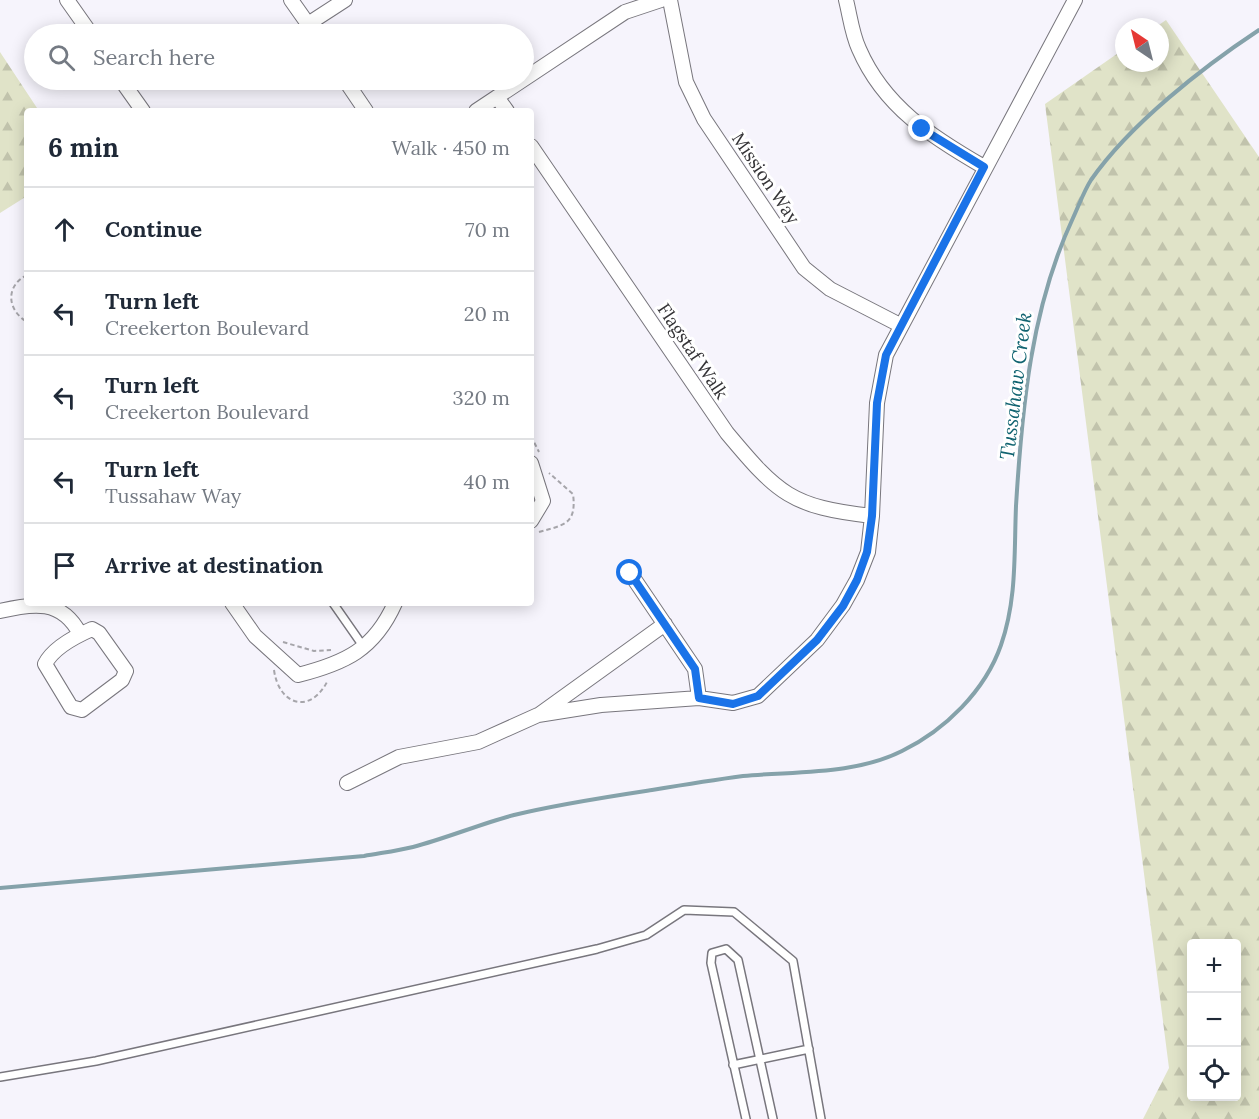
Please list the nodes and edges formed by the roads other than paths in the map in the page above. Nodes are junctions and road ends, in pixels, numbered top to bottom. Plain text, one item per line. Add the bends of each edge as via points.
1 (67, 0) edge
2 (291, 0) edge
3 (345, 0) edge
4 (661, 0) edge
5 (670, 0) edge
6 (846, 0) edge
7 (1076, 0) edge
8 (84, 24) edge
9 (308, 24) edge
10 (317, 24) edge
11 (534, 72) edge
12 (128, 90) edge
13 (352, 90) edge
14 (508, 90) edge
15 (497, 97) junction
16 (140, 108) edge
17 (364, 108) edge
18 (480, 108) edge
19 (505, 108) edge
20 (534, 150) edge
21 (984, 167) junction
22 (900, 326) junction
23 (534, 473) edge
24 (534, 516) edge
25 (872, 516) junction
26 (630, 573) dead end
27 (26, 606) edge
28 (45, 606) edge
29 (234, 606) edge
30 (335, 606) edge
31 (393, 606) edge
32 (0, 611) edge
33 (665, 624) junction
34 (80, 634) junction
35 (363, 646) junction
36 (699, 698) junction
37 (538, 715) junction
38 (347, 783) dead end
39 (809, 1049) junction
40 (759, 1060) junction
41 (733, 1065) junction
42 (0, 1077) edge
43 (746, 1119) edge
44 (773, 1119) edge
45 (821, 1119) edge

1 - 8 street
2 - 9 street
3 - 10 street
4 - 11 street via 625,12
5 - 22 street, Mission Way via 686,82 704,119 804,268 830,289
6 - 21 street via 858,48 886,93 922,129
7 - 21 street
12 - 16 street
13 - 17 street
14 - 15 street
15 - 18 street
15 - 19 street
20 - 25 street, Flagstaf Walk via 727,433 763,476 800,501 828,511
21 - 22 street
22 - 25 street via 886,355 877,403
23 - 24 street via 543,501
25 - 36 street via 867,552 857,580 817,640 758,696 733,704
26 - 33 street
27 - 32 street
28 - 34 street via 57,609 74,622
29 - 35 street via 255,636 298,675 334,666
30 - 35 lane
31 - 35 street via 381,630
33 - 36 street via 695,669
33 - 37 street
34 - 34 street via 92,629 99,633 126,671 122,680 82,710 71,707 45,664 49,656
36 - 37 street via 601,705
37 - 38 street via 478,742 399,757
39 - 40 lane
39 - 42 lane via 793,961 734,912 684,910 646,935 597,949 96,1061
39 - 45 lane
40 - 41 lane
40 - 41 lane via 738,960 726,949 718,950 712,953 711,963
40 - 44 lane
41 - 43 lane

